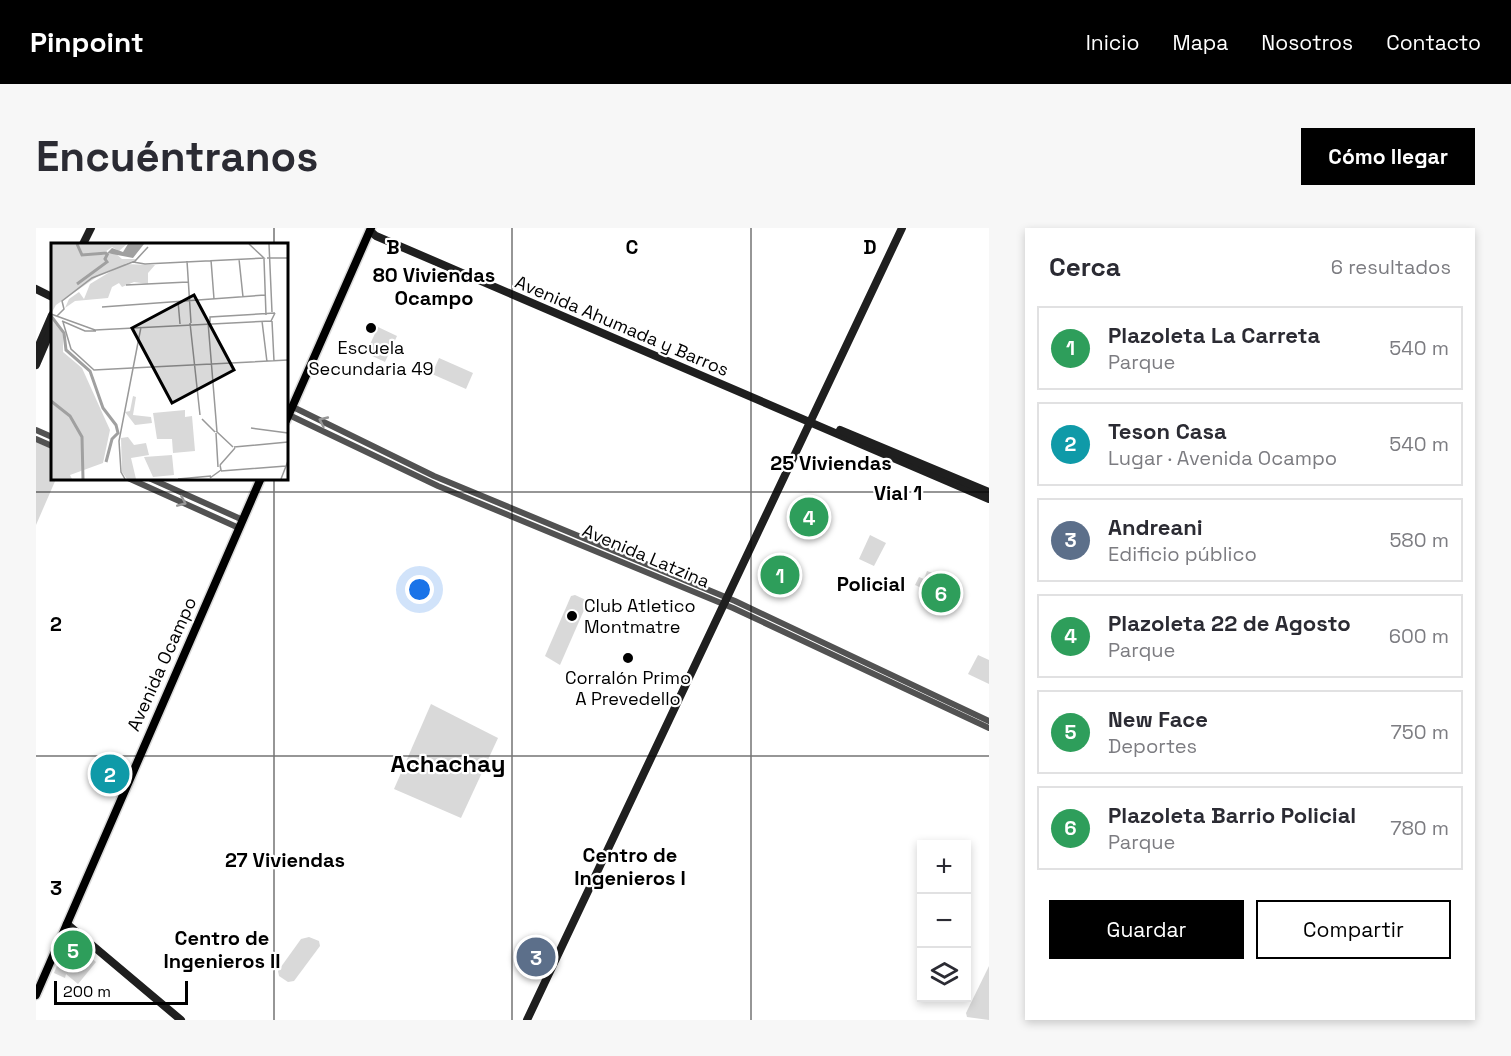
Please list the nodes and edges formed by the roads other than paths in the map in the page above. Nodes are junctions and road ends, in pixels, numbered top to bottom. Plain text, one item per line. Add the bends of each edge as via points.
1 (91, 228) edge
2 (96, 228) edge
3 (902, 228) edge
4 (370, 229) edge
5 (84, 243) edge
6 (89, 243) edge
7 (36, 289) edge
8 (51, 296) edge
9 (51, 317) edge
10 (51, 330) edge
11 (36, 352) edge
12 (36, 365) edge
13 (290, 409) edge
14 (811, 421) junction
15 (36, 430) edge
16 (51, 437) edge
17 (36, 439) edge
18 (51, 446) edge
19 (133, 480) edge
20 (153, 480) edge
21 (260, 480) edge
22 (989, 492) edge
23 (989, 499) edge
24 (241, 524) junction
25 (726, 602) junction
26 (989, 721) edge
27 (989, 728) edge
28 (67, 924) junction
29 (36, 995) edge
30 (181, 1020) edge
31 (527, 1020) edge

1 - 5 main road
2 - 6 main road
3 - 14 main road
4 - 13 main road
4 - 14 main road, Avenida Ahumada y Barros
7 - 8 main road
9 - 11 main road
10 - 12 main road
13 - 25 street, Avenida Latzina via 438,486
14 - 22 main road
14 - 23 main road
14 - 25 main road
15 - 16 street
17 - 18 street
19 -> 24 street
20 - 24 street
21 - 24 main road, Avenida Ocampo
24 - 28 main road, Avenida Ocampo
25 - 26 street, Avenida Latzina
25 - 27 street, Avenida Latzina
25 - 31 main road
28 - 29 main road, Avenida Ocampo
28 - 30 main road

